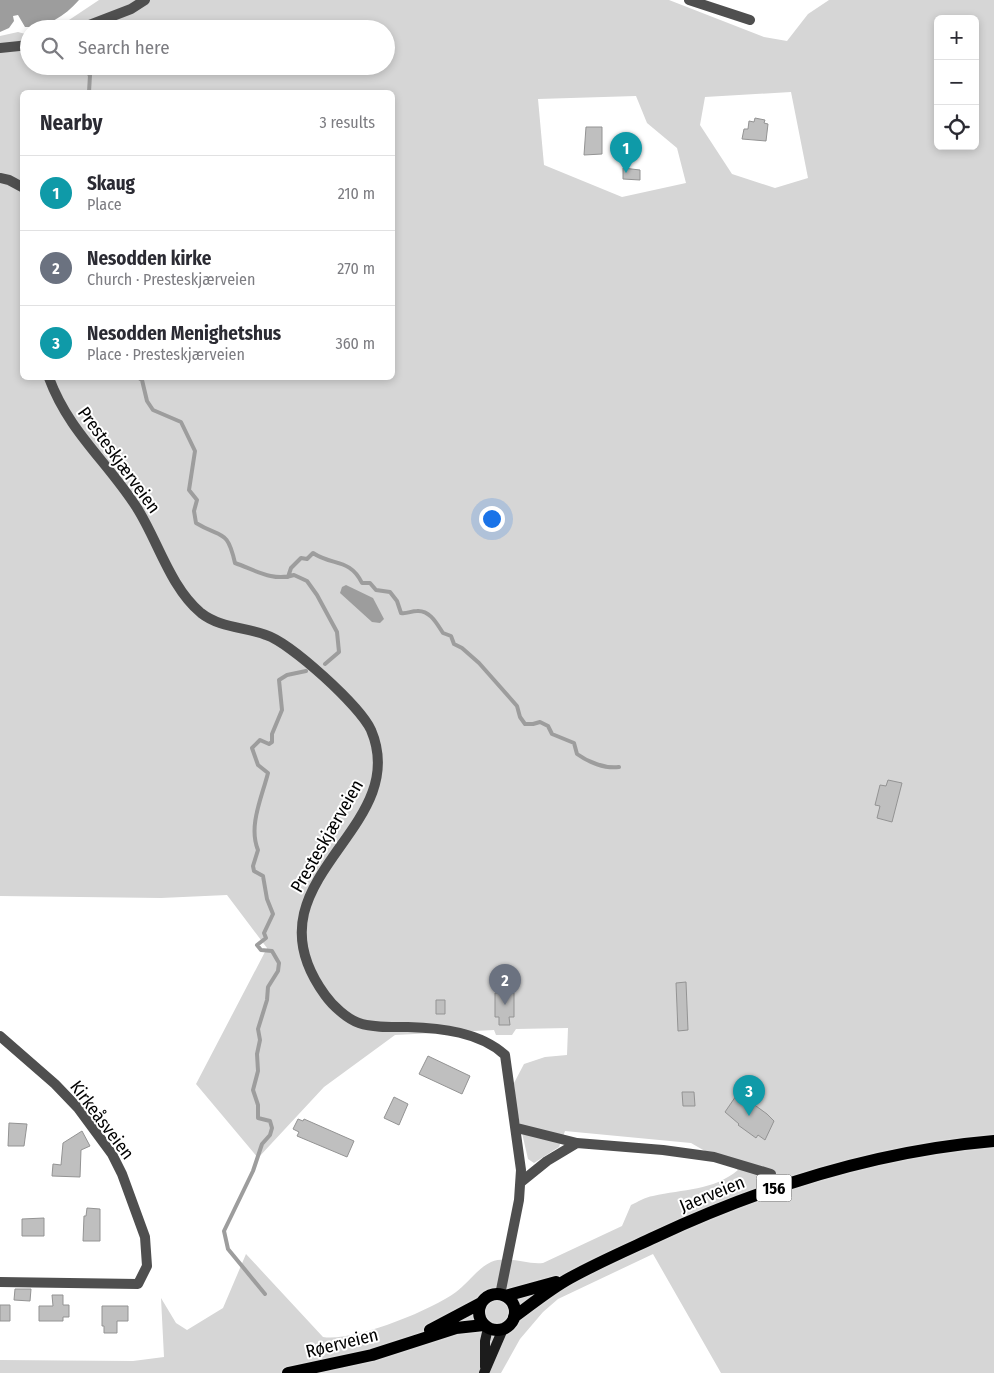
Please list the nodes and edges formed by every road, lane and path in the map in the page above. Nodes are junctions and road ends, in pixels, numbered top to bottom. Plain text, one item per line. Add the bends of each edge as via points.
1 (145, 0) edge
2 (689, 0) edge
3 (102, 20) edge
4 (750, 20) dead end
5 (20, 46) edge
6 (0, 48) edge
7 (0, 178) edge
8 (20, 186) edge
9 (50, 380) edge
10 (0, 1036) edge
11 (517, 1128) junction
12 (994, 1141) edge
13 (577, 1143) junction
14 (771, 1174) dead end
15 (520, 1182) junction
16 (568, 1279) junction
17 (0, 1282) edge
18 (502, 1295) junction
19 (481, 1303) junction
20 (514, 1318) junction
21 (486, 1327) junction
22 (503, 1329) junction
23 (404, 1344) junction
24 (485, 1372) edge
25 (288, 1373) edge

1 - 3 street
2 - 4 street
5 - 6 street
7 - 8 street
9 - 11 street, Presteskjærveien via 72,424 127,494 178,584 196,607 212,620 264,634 286,644 353,706 370,728 379,766 375,788 324,869 303,913 302,939 311,974 327,997 356,1022 370,1026 431,1028 470,1035 496,1046 505,1055
10 - 17 street, Kirkeåsveien via 78,1108 112,1154 142,1230 147,1266 138,1284
11 - 13 street
11 - 15 street, Presteskjærveien
12 - 16 main road, Jaerveien / 156 via 891,1156 788,1184 700,1216
13 - 14 street via 714,1157
13 - 15 street
15 - 18 street, Presteskjærveien
16 - 18 main road, Jaerveien / 156
16 - 20 main road, Jaerveien / 156
18 - 19 main road, 156 via 487,1297
18 - 20 main road via 514,1306
19 - 21 main road via 479,1315
19 - 23 main road, Røerveien / 156
20 - 22 main road, 156
21 - 22 main road, 156
21 - 23 main road, Røerveien / 156 via 456,1328
21 - 24 main road
22 - 24 main road
23 - 25 main road, Røerveien / 156 via 347,1362

